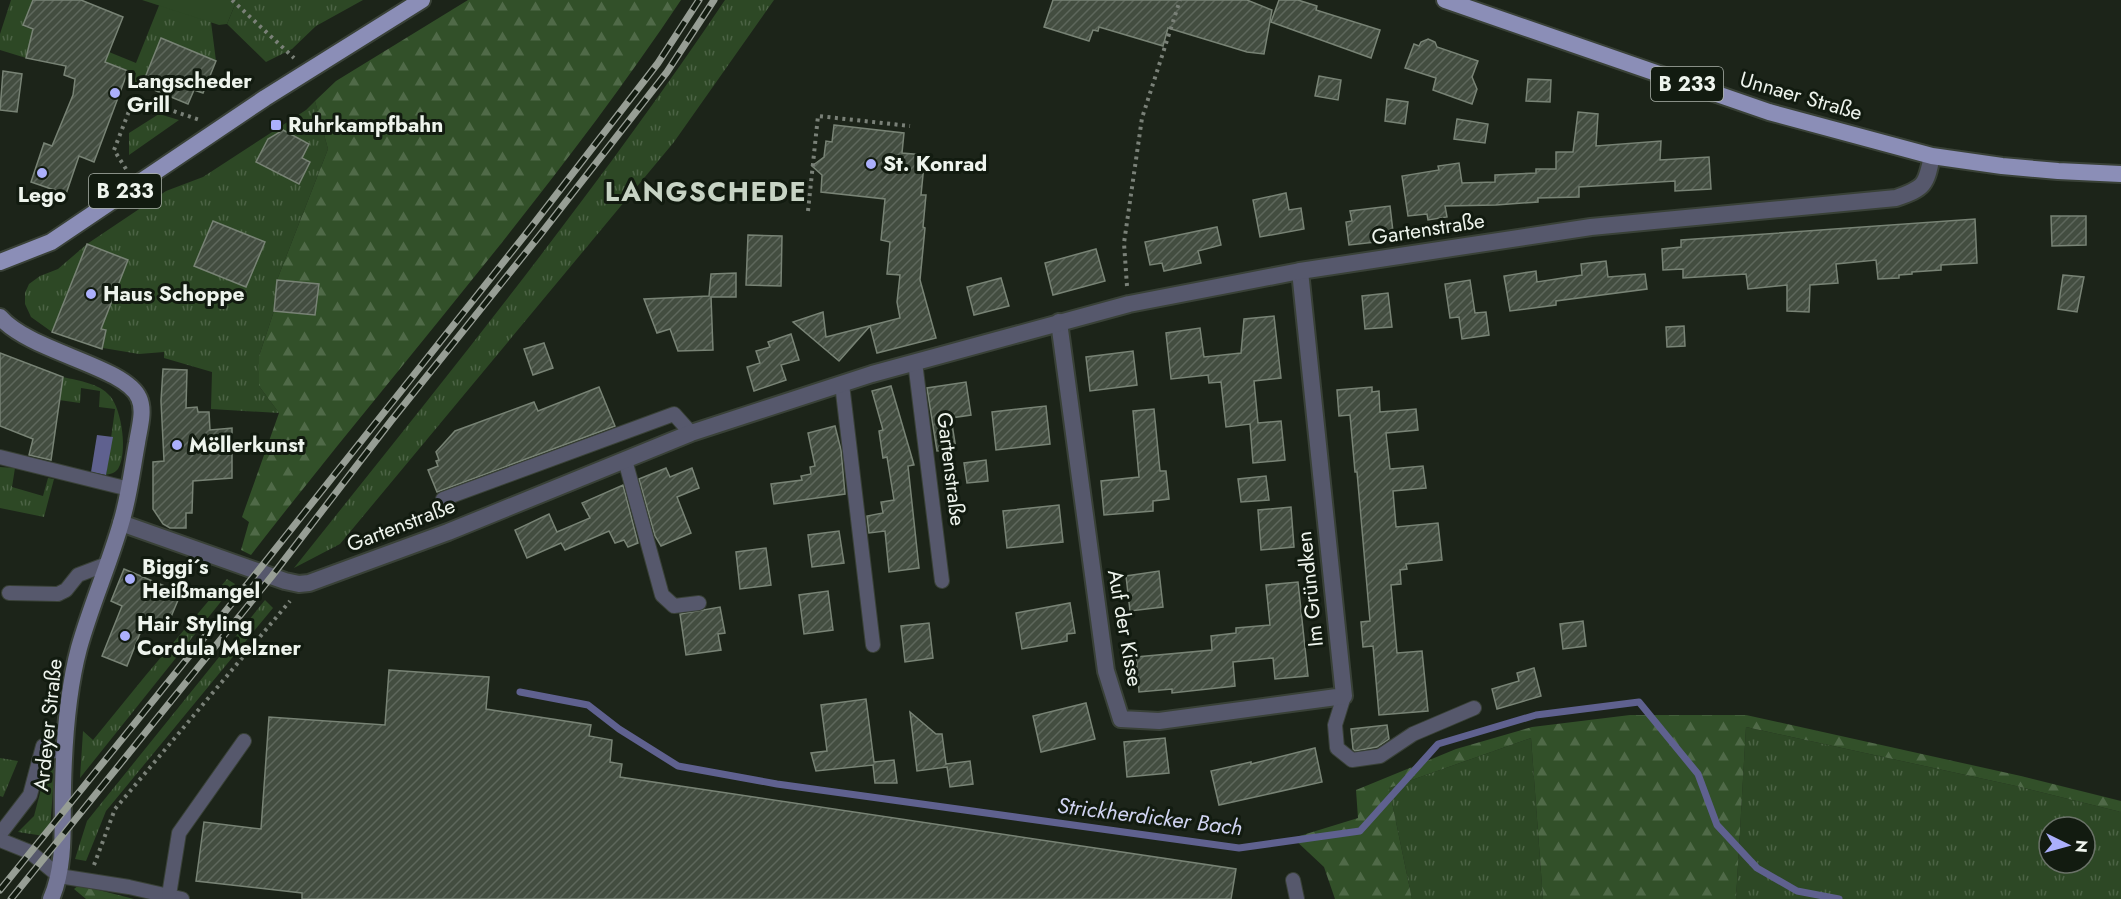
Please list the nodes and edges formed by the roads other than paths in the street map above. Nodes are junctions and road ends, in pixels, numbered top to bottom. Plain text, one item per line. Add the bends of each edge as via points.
1 (422, 0) edge
2 (1445, 0) edge
3 (1932, 156) junction
4 (2121, 174) edge
5 (0, 262) edge
6 (1300, 271) junction
7 (0, 317) edge
8 (1059, 322) junction
9 (915, 362) junction
10 (842, 384) junction
11 (691, 433) junction
12 (0, 457) edge
13 (625, 460) junction
14 (129, 489) junction
15 (443, 499) dead end
16 (121, 523) junction
17 (107, 564) junction
18 (942, 581) dead end
19 (9, 593) dead end
20 (699, 603) dead end
21 (873, 645) dead end
22 (1344, 696) junction
23 (1474, 708) dead end
24 (244, 741) dead end
25 (64, 754) junction
26 (0, 834) edge
27 (0, 840) edge
28 (59, 873) junction
29 (1293, 880) dead end
30 (176, 897) edge
31 (51, 899) edge
32 (1297, 899) edge

1 - 5 main road, B 233 via 221,127 51,242
2 - 3 main road, Unnaer Straße / B 233 via 1769,112
3 - 4 main road, Unnaer Straße / B 233 via 2002,166
3 - 6 street, Gartenstraße via 1927,181 1915,192 1896,198 1591,227
6 - 8 street, Gartenstraße via 1129,304
6 - 22 street, Im Gründken
7 - 14 main road, Ardeyer Straße via 36,343 118,377 132,388 140,399 141,416
8 - 9 street, Gartenstraße
8 - 22 street, Auf der Kisse via 1106,671 1121,719 1159,721
9 - 10 street, Gartenstraße
9 - 18 lane, Gartenstraße
10 - 11 street, Gartenstraße
10 - 21 lane
11 - 13 street, Gartenstraße
11 - 15 lane, Gartenstraße via 674,414
12 - 14 lane
13 - 16 street, Gartenstraße via 448,532 326,578 299,584
13 - 20 lane via 662,595 674,606
14 - 16 main road, Ardeyer Straße
16 - 17 main road, Ardeyer Straße
17 - 19 lane via 78,575 58,594
17 - 25 main road, Ardeyer Straße via 79,648
22 - 23 lane, Im Gründken via 1335,725 1337,748 1352,760 1380,756 1413,734
24 - 30 lane via 179,833
25 - 26 lane via 43,746 30,795
25 - 28 main road, Ardeyer Straße
27 - 28 lane via 30,852
28 - 30 lane
28 - 31 main road, Ardeyer Straße
29 - 32 lane

